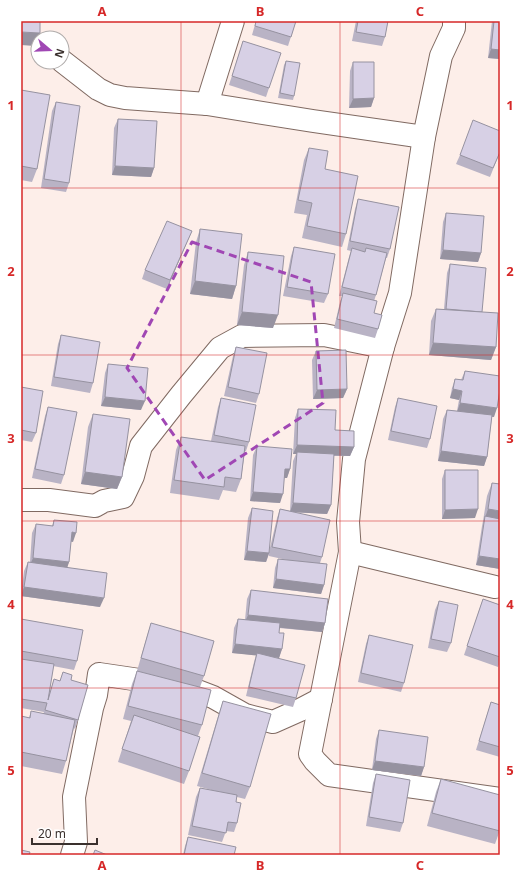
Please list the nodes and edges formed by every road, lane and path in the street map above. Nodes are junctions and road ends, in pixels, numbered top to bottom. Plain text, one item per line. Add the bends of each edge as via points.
1 (233, 21) edge
2 (454, 21) edge
3 (70, 68) edge
4 (207, 104) junction
5 (424, 136) junction
6 (383, 347) junction
7 (21, 500) edge
8 (350, 552) junction
9 (495, 587) dead end
10 (321, 699) junction
11 (500, 799) edge
12 (72, 855) edge

1 - 4 street
2 - 5 street via 454,28 441,56
3 - 4 street via 110,95
4 - 5 street
5 - 6 street via 400,293
6 - 7 street via 324,335 242,336 220,348 141,446 133,476 122,497 95,506 49,500
6 - 8 street via 354,458 348,522
8 - 9 street
8 - 10 street
10 - 11 street via 310,754 329,775
10 - 12 street via 273,722 245,715 214,697 188,687 99,674 74,797 76,842

